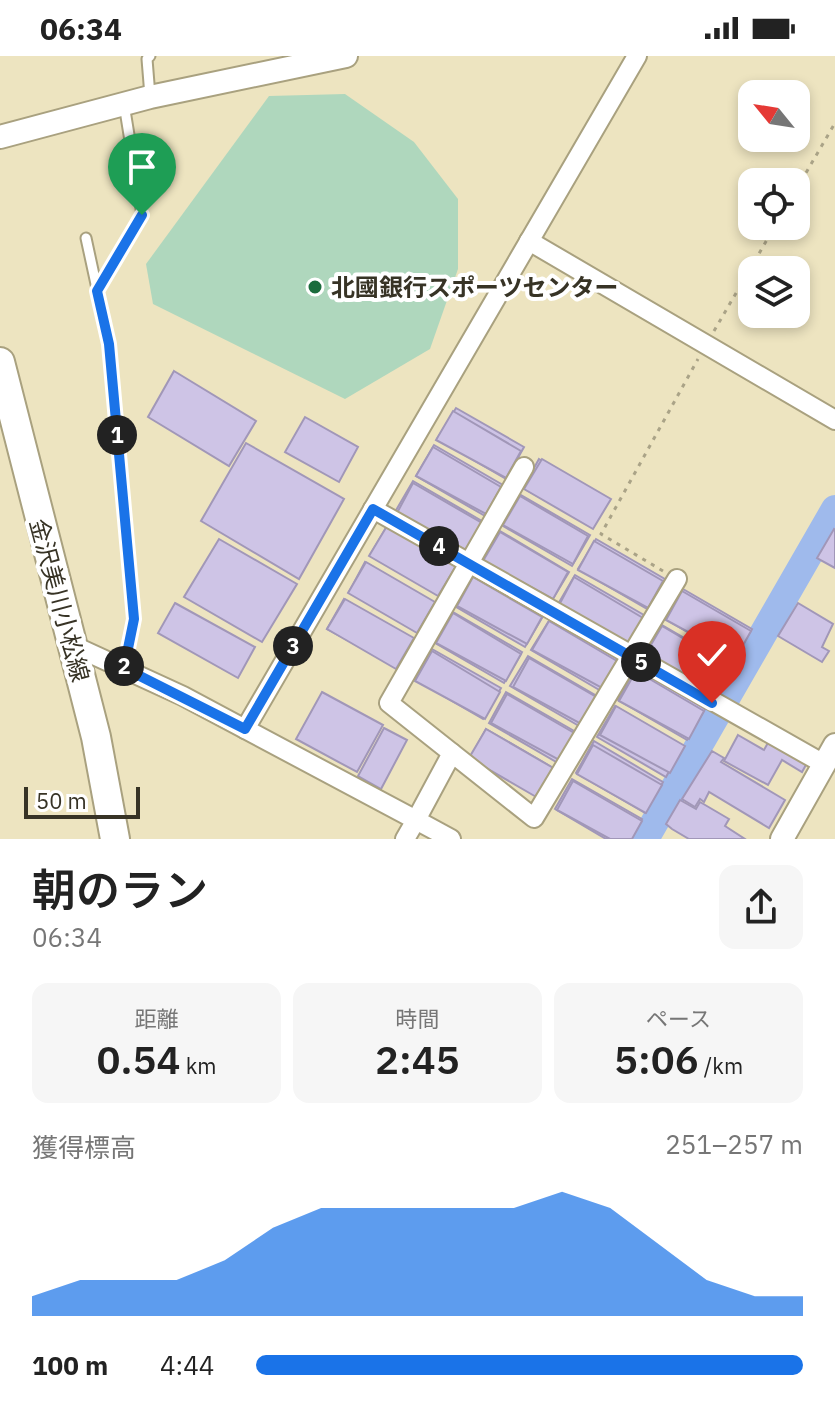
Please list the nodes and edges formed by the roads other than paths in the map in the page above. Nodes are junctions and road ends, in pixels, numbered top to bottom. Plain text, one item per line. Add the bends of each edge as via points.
1 (150, 56) edge
2 (346, 56) edge
3 (637, 56) edge
4 (150, 97) junction
5 (124, 104) junction
6 (0, 137) edge
7 (86, 238) dead end
8 (529, 241) junction
9 (97, 291) junction
10 (0, 362) edge
11 (835, 420) edge
12 (8, 436) edge
13 (524, 467) dead end
14 (373, 509) junction
15 (469, 563) junction
16 (677, 579) road end
17 (72, 645) junction
18 (632, 657) junction
19 (124, 668) junction
20 (245, 729) junction
21 (452, 753) junction
22 (829, 764) edge
23 (416, 820) junction
24 (115, 839) edge
25 (405, 839) edge
26 (451, 839) edge
27 (782, 839) edge

1 - 4 lane
2 - 4 street
3 - 8 street
4 - 5 street
5 - 6 street
5 - 9 lane via 142,215
7 - 9 lane
8 - 11 street
8 - 14 street
9 - 19 lane via 109,344 134,619
10 - 12 main road, 金沢美川小松線
12 - 17 main road, 金沢美川小松線
13 - 15 street
14 - 15 street
14 - 20 street
15 - 18 street
15 - 21 street via 389,703
16 - 18 street
17 - 19 street
17 - 24 main road, 金沢美川小松線
18 - 21 street via 534,818
18 - 22 street
19 - 20 street
20 - 23 street
21 - 23 street
22 - 27 street
23 - 25 street
23 - 26 street

